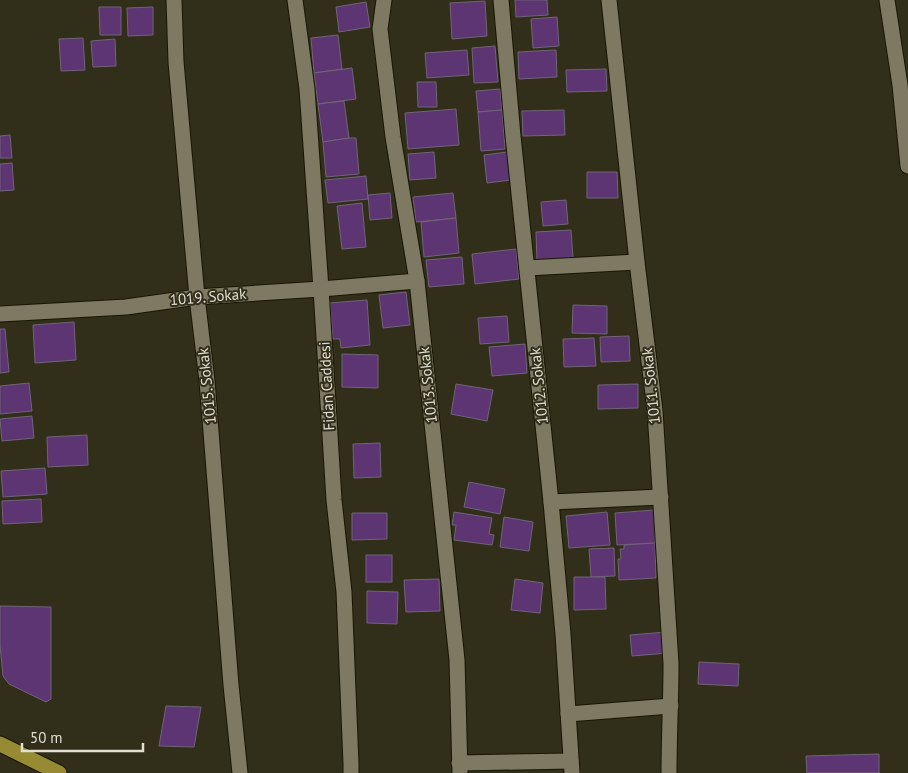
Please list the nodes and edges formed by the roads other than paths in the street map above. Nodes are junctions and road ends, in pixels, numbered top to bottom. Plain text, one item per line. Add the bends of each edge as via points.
1 (174, 0) edge
2 (295, 0) edge
3 (384, 0) edge
4 (501, 0) edge
5 (610, 0) edge
6 (887, 0) edge
7 (908, 166) edge
8 (637, 262) junction
9 (527, 268) junction
10 (417, 281) junction
11 (321, 289) junction
12 (197, 297) junction
13 (0, 314) edge
14 (661, 497) junction
15 (551, 502) junction
16 (671, 706) junction
17 (568, 714) junction
18 (0, 744) edge
19 (572, 767) edge
20 (460, 768) edge
21 (60, 773) edge
22 (240, 773) edge
23 (350, 773) edge
24 (669, 773) edge

1 - 12 street, 1015. Sokak via 176,62
2 - 11 street, Fidan Caddesi via 307,89
3 - 10 street, 1013. Sokak via 381,39 393,137
4 - 9 street, 1012. Sokak
5 - 8 street, 1011. Sokak
6 - 7 street
8 - 9 street
8 - 14 street, 1011. Sokak via 655,411
9 - 15 street, 1012. Sokak
10 - 11 street, 1019. Sokak
10 - 20 street, 1013. Sokak via 457,660
11 - 12 street, 1019. Sokak
11 - 23 street, Fidan Caddesi via 334,500 344,592
12 - 13 street, 1019. Sokak via 126,307
12 - 22 street, 1015. Sokak
14 - 15 street
14 - 16 street, 1011. Sokak
15 - 17 street, 1012. Sokak
16 - 17 street
16 - 24 street, 1011. Sokak
17 - 19 street, 1012. Sokak
18 - 21 highway
19 - 20 street

